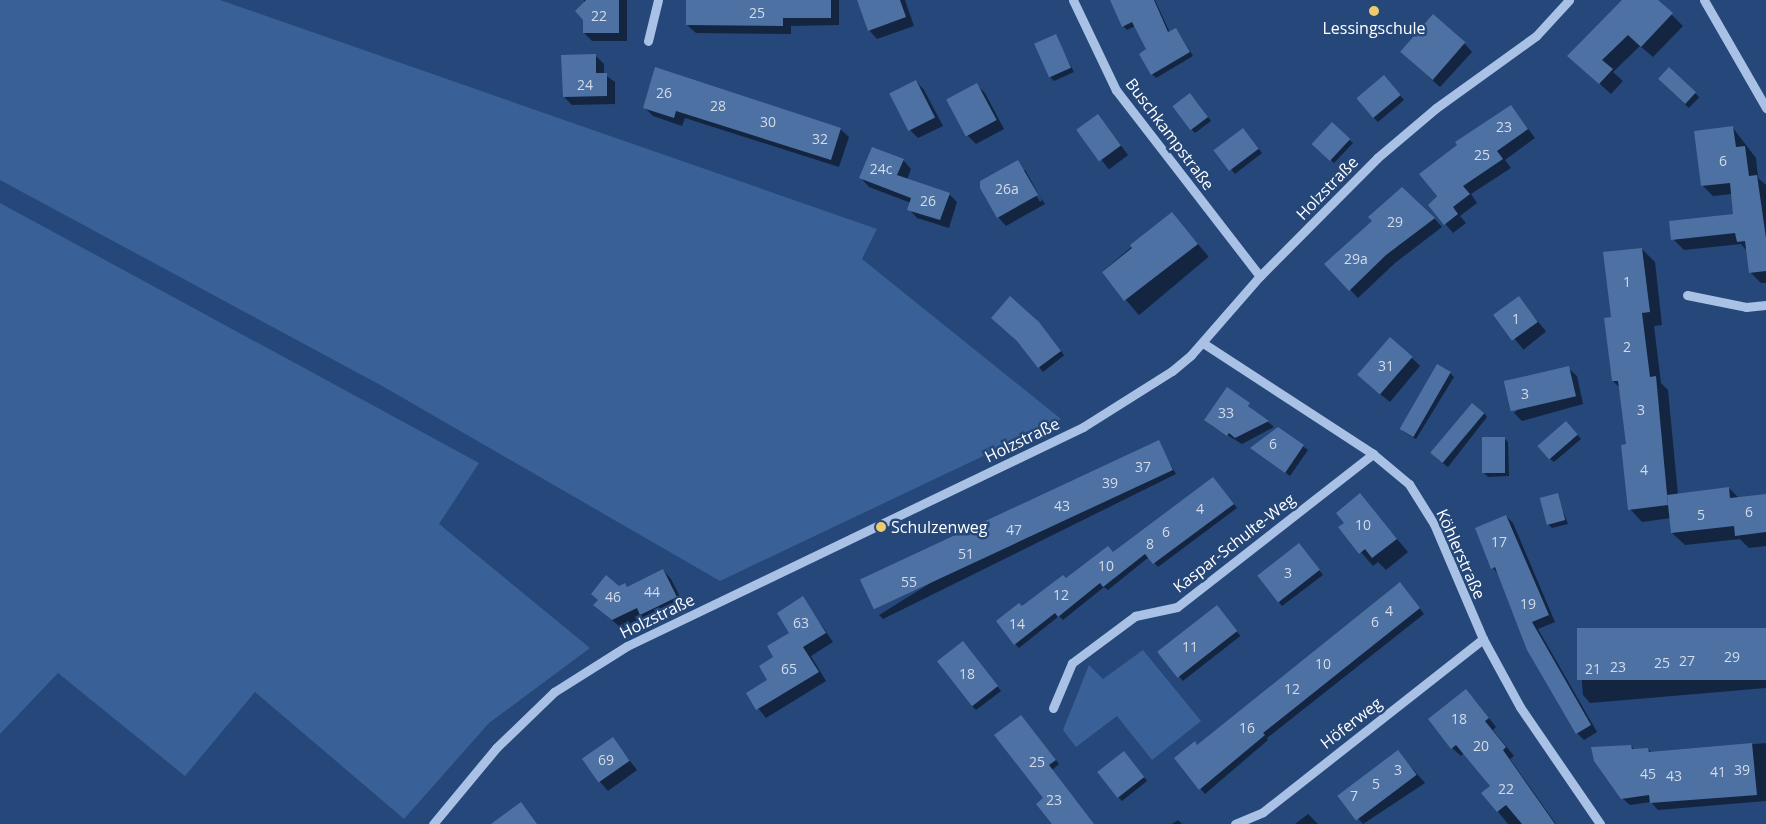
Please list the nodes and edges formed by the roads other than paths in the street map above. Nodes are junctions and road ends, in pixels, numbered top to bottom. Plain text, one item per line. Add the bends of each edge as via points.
1 (658, 0) edge
2 (1074, 0) edge
3 (1569, 0) edge
4 (1704, 0) edge
5 (648, 41) dead end
6 (1766, 86) edge
7 (1755, 89) junction
8 (1766, 108) edge
9 (1260, 276) junction
10 (1686, 295) dead end
11 (1766, 305) edge
12 (1202, 343) junction
13 (1373, 454) junction
14 (1483, 639) junction
15 (1053, 708) dead end
16 (433, 824) edge
17 (1235, 824) edge
18 (1600, 824) edge

1 - 5 street
2 - 9 street, Buschkampstraße via 1116,90
3 - 9 street, Holzstraße via 1536,36 1436,108 1377,158
4 - 7 street
6 - 7 street
7 - 8 street
9 - 12 street, Holzstraße
10 - 11 street via 1746,307
12 - 13 street, Köhlerstraße
12 - 16 street, Holzstraße via 1156,382 1083,427 627,646 554,692 496,748
13 - 14 street, Köhlerstraße via 1409,484 1434,524
13 - 15 street, Kaspar-Schulte-Weg via 1177,607 1136,616 1072,663
14 - 17 street, Höferweg via 1263,812
14 - 18 street, Köhlerstraße via 1520,707

